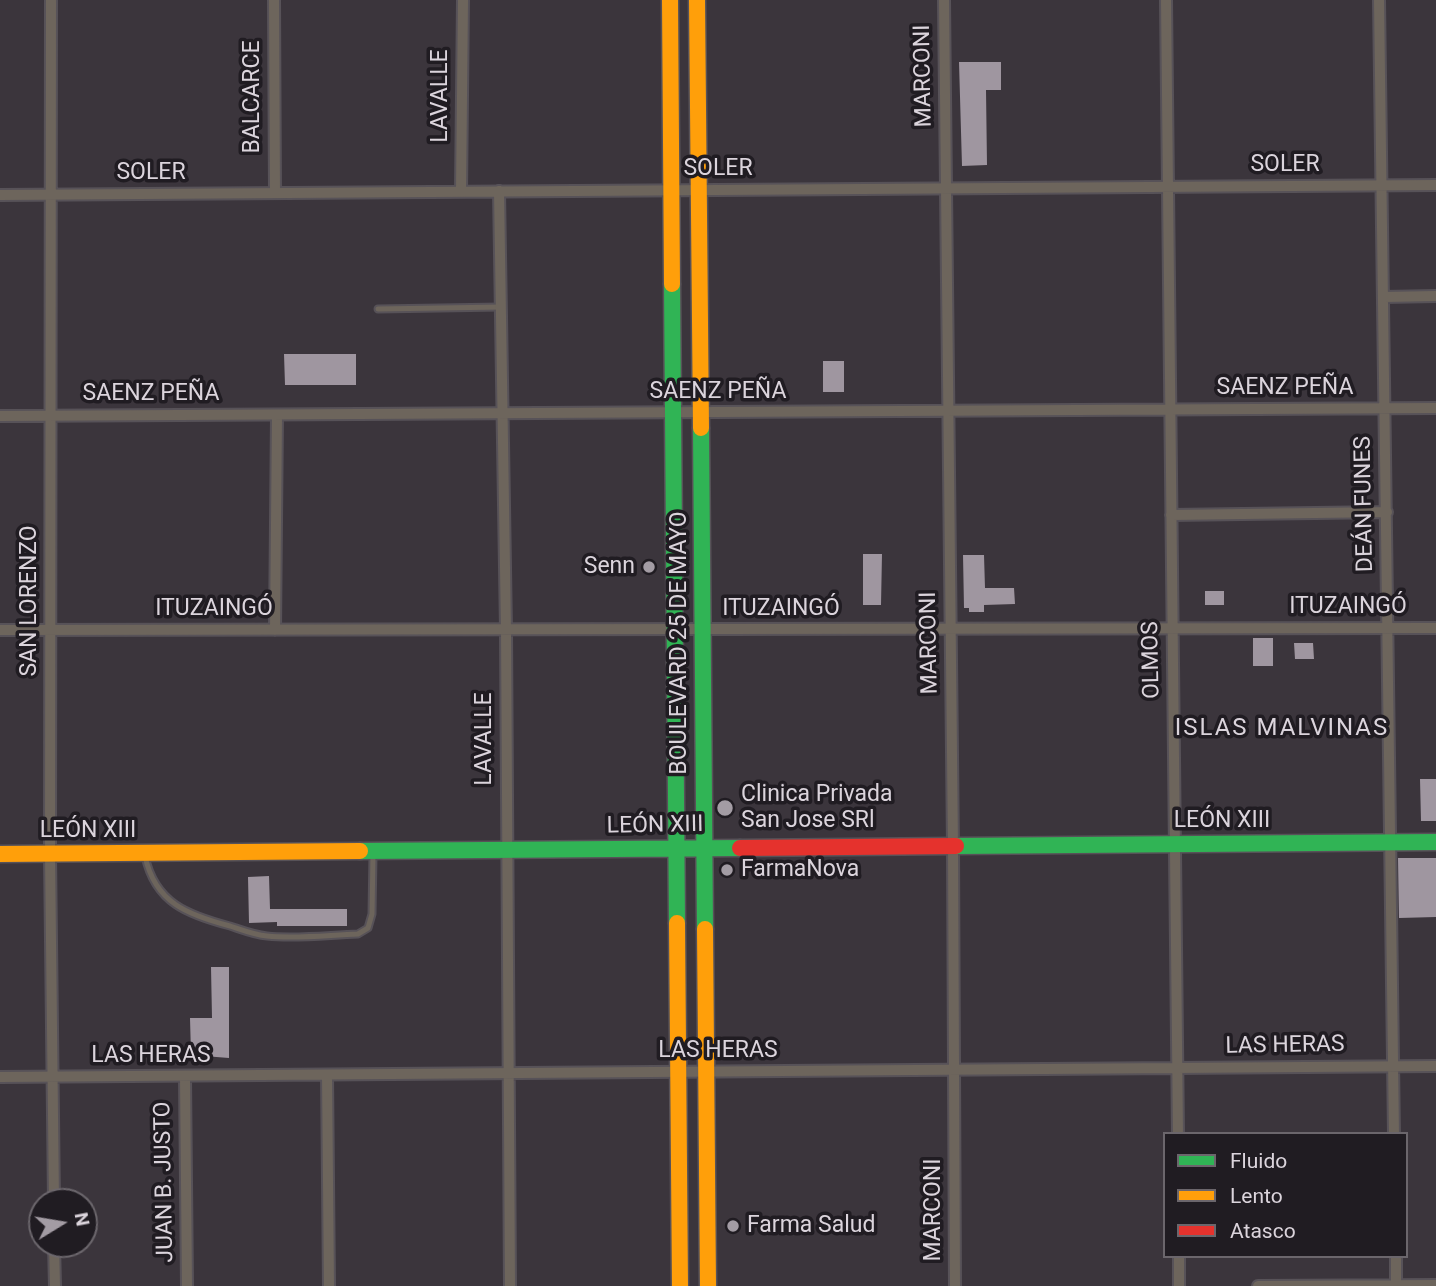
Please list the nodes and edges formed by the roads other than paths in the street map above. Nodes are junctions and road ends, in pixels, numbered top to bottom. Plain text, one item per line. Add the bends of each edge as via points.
1 (51, 0) edge
2 (274, 0) edge
3 (463, 0) edge
4 (670, 0) edge
5 (697, 0) edge
6 (944, 0) edge
7 (1166, 0) edge
8 (1379, 0) edge
9 (1382, 185) junction
10 (1436, 185) edge
11 (1168, 186) junction
12 (946, 188) junction
13 (671, 190) junction
14 (699, 190) junction
15 (499, 191) junction
16 (461, 192) junction
17 (275, 193) junction
18 (0, 195) edge
19 (50, 195) junction
20 (1436, 296) edge
21 (1384, 297) junction
22 (501, 307) junction
23 (378, 309) dead end
24 (1385, 408) junction
25 (1436, 408) edge
26 (1170, 410) junction
27 (949, 411) junction
28 (673, 413) junction
29 (701, 413) junction
30 (502, 414) junction
31 (51, 415) junction
32 (277, 415) junction
33 (0, 416) edge
34 (1387, 512) junction
35 (1171, 516) junction
36 (1388, 628) junction
37 (1436, 628) edge
38 (0, 630) edge
39 (51, 630) junction
40 (275, 630) junction
41 (506, 630) junction
42 (675, 630) junction
43 (703, 630) junction
44 (951, 630) junction
45 (1172, 630) junction
46 (1391, 842) junction
47 (1436, 842) edge
48 (1175, 844) junction
49 (953, 846) junction
50 (704, 848) junction
51 (676, 849) junction
52 (507, 850) junction
53 (373, 851) junction
54 (145, 853) junction
55 (0, 854) edge
56 (50, 854) junction
57 (1394, 1066) junction
58 (1436, 1066) edge
59 (1177, 1068) junction
60 (954, 1070) junction
61 (678, 1072) junction
62 (706, 1072) junction
63 (508, 1074) junction
64 (327, 1075) junction
65 (0, 1077) edge
66 (53, 1077) junction
67 (185, 1077) junction
68 (1178, 1132) edge
69 (1394, 1132) edge
70 (54, 1188) edge
71 (54, 1258) edge
72 (1179, 1258) edge
73 (1396, 1258) edge
74 (1436, 1285) edge
75 (55, 1286) edge
76 (187, 1286) edge
77 (329, 1286) edge
78 (510, 1286) edge
79 (680, 1286) edge
80 (708, 1286) edge
81 (955, 1286) edge
82 (1179, 1286) edge
83 (1258, 1286) edge
84 (1396, 1286) edge

1 - 19 street, SAN LORENZO
2 - 17 street, BALCARCE
3 - 16 street, LAVALLE
4 - 13 street, BOULEVARD 25 DE MAYO
5 - 14 street, BOULEVARD 25 DE MAYO
6 - 12 street, MARCONI
7 - 11 street, OLMOS
8 - 9 street, DEÁN FUNES
9 - 10 street, SOLER
9 - 11 street, SOLER
9 - 21 street, DEÁN FUNES
11 - 12 street, SOLER
11 - 26 street, OLMOS
12 - 14 street, SOLER
12 - 27 street, MARCONI
13 - 14 street, SOLER
13 - 15 street, SOLER
13 - 28 street, BOULEVARD 25 DE MAYO
14 - 29 street, BOULEVARD 25 DE MAYO
15 - 16 street, SOLER
15 - 22 street, LAVALLE
16 - 17 street, SOLER
17 - 19 street, SOLER
18 - 19 street, SOLER
19 - 31 street, SAN LORENZO
20 - 21 street
21 - 24 street, DEÁN FUNES
22 - 23 lane
22 - 30 street, LAVALLE
24 - 25 street, SAENZ PEÑA
24 - 26 street, SAENZ PEÑA
24 - 34 street, DEÁN FUNES
26 - 27 street, SAENZ PEÑA
26 - 35 street, OLMOS
27 - 29 street, SAENZ PEÑA
27 - 44 street, MARCONI
28 - 29 street, SAENZ PEÑA
28 - 30 street, SAENZ PEÑA
28 - 42 street, BOULEVARD 25 DE MAYO
29 - 43 street, BOULEVARD 25 DE MAYO
30 - 32 street, SAENZ PEÑA
30 - 41 street, LAVALLE
31 - 32 street, SAENZ PEÑA
31 - 33 street, SAENZ PEÑA
31 - 39 street, SAN LORENZO
32 - 40 street
34 - 35 street
34 - 36 street, DEÁN FUNES
35 - 45 street, OLMOS
36 - 37 street, ITUZAINGÓ
36 - 45 street, ITUZAINGÓ
36 - 46 street, DEÁN FUNES
38 - 39 street, ITUZAINGÓ
39 - 40 street, ITUZAINGÓ
39 - 56 street, SAN LORENZO
40 - 41 street, ITUZAINGÓ
41 - 42 street, ITUZAINGÓ
41 - 52 street, LAVALLE
42 - 43 street, ITUZAINGÓ
42 - 51 street, BOULEVARD 25 DE MAYO
43 - 44 street, ITUZAINGÓ
43 - 50 street, BOULEVARD 25 DE MAYO
44 - 45 street, ITUZAINGÓ
44 - 49 street, MARCONI
45 - 48 street, OLMOS
46 - 47 street, LEÓN XIII
46 - 48 street, LEÓN XIII
46 - 57 street, DEÁN FUNES
48 - 49 street, LEÓN XIII
48 - 59 street, OLMOS
49 - 50 street, LEÓN XIII
49 - 60 street, MARCONI
50 - 51 street, LEÓN XIII
50 - 62 street, BOULEVARD 25 DE MAYO
51 - 52 street, LEÓN XIII
51 - 61 street, BOULEVARD 25 DE MAYO
52 - 53 street, LEÓN XIII
52 - 63 street, LAVALLE
53 - 54 street, LEÓN XIII
53 - 54 lane via 368,928 358,934 265,936 185,911 161,893 149,875
54 - 56 street, LEÓN XIII
55 - 56 street, LEÓN XIII
56 - 66 street, SAN LORENZO
57 - 58 street, LAS HERAS
57 - 59 street, LAS HERAS
57 - 69 street, DEÁN FUNES
59 - 60 street, LAS HERAS
59 - 68 street, OLMOS
60 - 62 street, LAS HERAS
60 - 81 street, MARCONI
61 - 62 street, LAS HERAS
61 - 63 street, LAS HERAS
61 - 79 street, BOULEVARD 25 DE MAYO
62 - 80 street, BOULEVARD 25 DE MAYO
63 - 64 street, LAS HERAS
63 - 78 street, LAVALLE
64 - 67 street, LAS HERAS
64 - 77 street
65 - 66 street, LAS HERAS
66 - 67 street, LAS HERAS
66 - 70 street, SAN LORENZO
67 - 76 street, JUAN B. JUSTO
71 - 75 street
72 - 82 street
73 - 84 street
74 - 84 street
83 - 84 street

